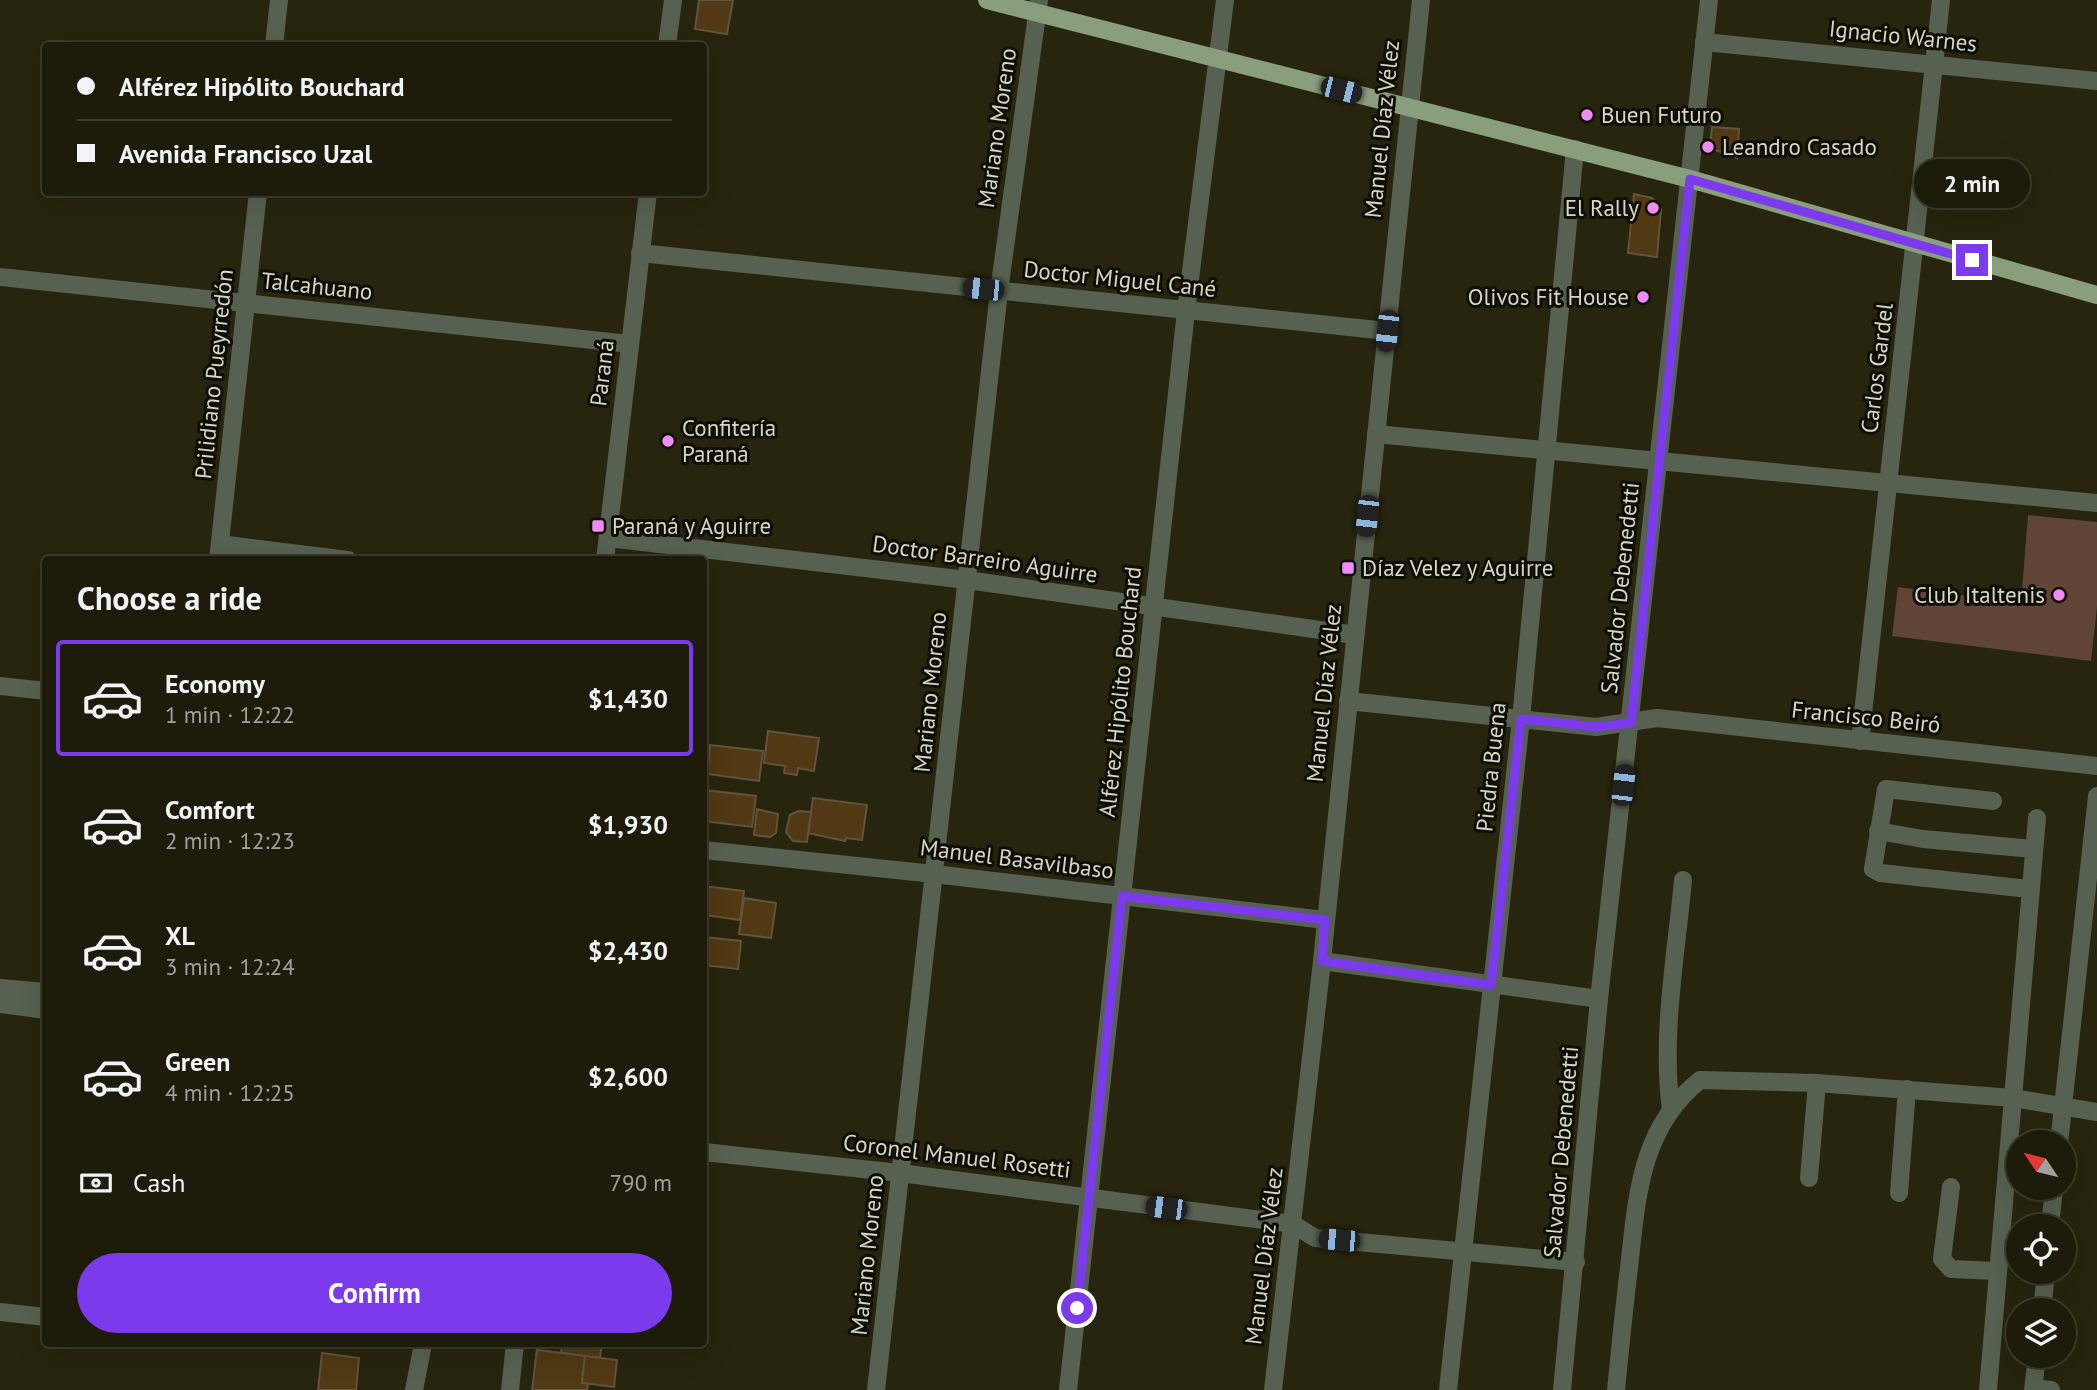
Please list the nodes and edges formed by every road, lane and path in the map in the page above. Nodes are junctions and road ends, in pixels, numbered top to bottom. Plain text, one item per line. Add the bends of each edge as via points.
1 (279, 0) edge
2 (673, 0) edge
3 (987, 0) edge
4 (1225, 0) edge
5 (1420, 0) edge
6 (1709, 0) edge
7 (1941, 0) edge
8 (1038, 6) edge
9 (1704, 41) junction
10 (274, 42) edge
11 (668, 42) edge
12 (1219, 61) junction
13 (1935, 63) junction
14 (2097, 81) edge
15 (1409, 107) junction
16 (1576, 149) junction
17 (1690, 179) junction
18 (258, 196) edge
19 (647, 196) edge
20 (1917, 244) junction
21 (640, 253) junction
22 (0, 277) edge
23 (999, 290) junction
24 (2097, 295) edge
25 (246, 303) junction
26 (1186, 312) junction
27 (1387, 331) junction
28 (630, 344) junction
29 (1376, 434) junction
30 (1548, 451) junction
31 (1658, 461) junction
32 (1889, 483) junction
33 (2097, 503) edge
34 (608, 538) junction
35 (219, 552) edge
36 (284, 556) edge
37 (606, 556) edge
38 (967, 580) junction
39 (1153, 608) junction
40 (1355, 635) junction
41 (0, 686) edge
42 (42, 691) edge
43 (1348, 701) junction
44 (1521, 719) junction
45 (1631, 723) junction
46 (1860, 741) junction
47 (2097, 766) edge
48 (2097, 796) edge
49 (1993, 801) dead end
50 (2037, 818) dead end
51 (1878, 831) junction
52 (2033, 849) junction
53 (707, 850) edge
54 (934, 874) junction
55 (1683, 880) dead end
56 (2029, 889) junction
57 (1122, 896) junction
58 (1325, 920) junction
59 (1322, 961) junction
60 (1491, 985) junction
61 (0, 988) edge
62 (42, 992) edge
63 (1599, 999) junction
64 (0, 1004) edge
65 (42, 1009) edge
66 (1817, 1083) junction
67 (1907, 1090) junction
68 (2013, 1098) junction
69 (2063, 1108) junction
70 (1671, 1110) junction
71 (2097, 1112) edge
72 (2060, 1130) edge
73 (707, 1152) edge
74 (901, 1173) junction
75 (1809, 1178) dead end
76 (1951, 1187) dead end
77 (1899, 1193) dead end
78 (1089, 1198) junction
79 (1293, 1224) junction
80 (1463, 1251) junction
81 (1576, 1262) junction
82 (1998, 1271) junction
83 (0, 1312) edge
84 (42, 1317) edge
85 (422, 1347) edge
86 (515, 1347) edge
87 (2038, 1368) edge
88 (2040, 1389) edge
89 (414, 1390) edge
90 (510, 1390) edge
91 (876, 1390) edge
92 (1068, 1390) edge
93 (1273, 1390) edge
94 (1448, 1390) edge
95 (1562, 1390) edge
96 (1615, 1390) edge
97 (1988, 1390) edge

1 - 10 street
2 - 11 street
3 - 8 main road
4 - 12 street, Alférez Hipólito Bouchard
5 - 15 street, Manuel Díaz Vélez
6 - 9 street, Salvador Debenedetti
7 - 13 street, Carlos Gardel
8 - 12 main road
8 - 23 street, Mariano Moreno
9 - 13 street, Ignacio Warnes
9 - 17 street, Salvador Debenedetti
12 - 15 main road
12 - 26 street, Alférez Hipólito Bouchard
13 - 14 street, Ignacio Warnes
13 - 20 street, Carlos Gardel
15 - 16 main road
15 - 27 street, Manuel Díaz Vélez
16 - 17 main road
16 - 30 street, Piedra Buena
17 - 20 main road
17 - 31 street, Salvador Debenedetti
18 - 25 street, Prilidiano Pueyrredón
19 - 21 street, Paraná
20 - 24 main road
20 - 32 street, Carlos Gardel
21 - 23 street, Doctor Miguel Cané
21 - 28 street, Paraná
22 - 25 street, Talcahuano
23 - 26 street, Doctor Miguel Cané
23 - 38 street, Mariano Moreno
25 - 28 street, Talcahuano
25 - 35 street, Prilidiano Pueyrredón
26 - 27 street, Doctor Miguel Cané
26 - 39 street, Alférez Hipólito Bouchard
27 - 29 street, Manuel Díaz Vélez
28 - 34 street, Paraná
29 - 30 street
29 - 40 street, Manuel Díaz Vélez
30 - 31 street
30 - 44 street, Piedra Buena
31 - 32 street
31 - 45 street, Salvador Debenedetti
32 - 33 street
32 - 46 street, Carlos Gardel
34 - 37 street, Paraná
34 - 38 street, Doctor Barreiro Aguirre
35 - 36 street
38 - 39 street, Doctor Barreiro Aguirre
38 - 54 street, Mariano Moreno
39 - 40 street, Doctor Barreiro Aguirre
39 - 57 street, Alférez Hipólito Bouchard
40 - 43 street, Manuel Díaz Vélez
41 - 42 street
43 - 44 street
43 - 58 street, Manuel Díaz Vélez
44 - 45 street via 1596,727
44 - 60 street, Piedra Buena
45 - 46 street, Francisco Beiró via 1657,718
45 - 63 street, Salvador Debenedetti
46 - 47 street, Francisco Beiró
48 - 69 street
49 - 51 street via 1886,789
50 - 52 street
51 - 52 street
51 - 56 street via 1875,872
52 - 56 street
53 - 54 street, Manuel Basavilbaso
54 - 57 street, Manuel Basavilbaso
54 - 74 street, Mariano Moreno
55 - 70 street via 1668,1034
56 - 68 street
57 - 58 street, Manuel Basavilbaso
57 - 78 street, Alférez Hipólito Bouchard
58 - 59 street, Manuel Díaz Vélez
59 - 60 street
59 - 79 street, Manuel Díaz Vélez
60 - 63 street
60 - 80 street, Piedra Buena
61 - 62 street
63 - 81 street, Salvador Debenedetti
64 - 65 street
66 - 67 street
66 - 70 street via 1700,1080
66 - 75 street
67 - 68 street
67 - 77 street
68 - 69 street
68 - 82 street
69 - 71 street
69 - 72 street
70 - 96 street via 1654,1137 1639,1181
73 - 74 street, Coronel Manuel Rosetti
74 - 78 street, Coronel Manuel Rosetti
74 - 91 street, Mariano Moreno
76 - 82 street via 1942,1259 1951,1269
78 - 79 street, Coronel Manuel Rosetti
78 - 92 street, Alférez Hipólito Bouchard
79 - 80 street, Coronel Manuel Rosetti via 1315,1238
79 - 93 street, Manuel Díaz Vélez
80 - 81 street, Coronel Manuel Rosetti
80 - 94 street, Piedra Buena
81 - 95 street, Salvador Debenedetti
82 - 97 street
83 - 84 street
85 - 89 street
86 - 90 street
87 - 88 street

